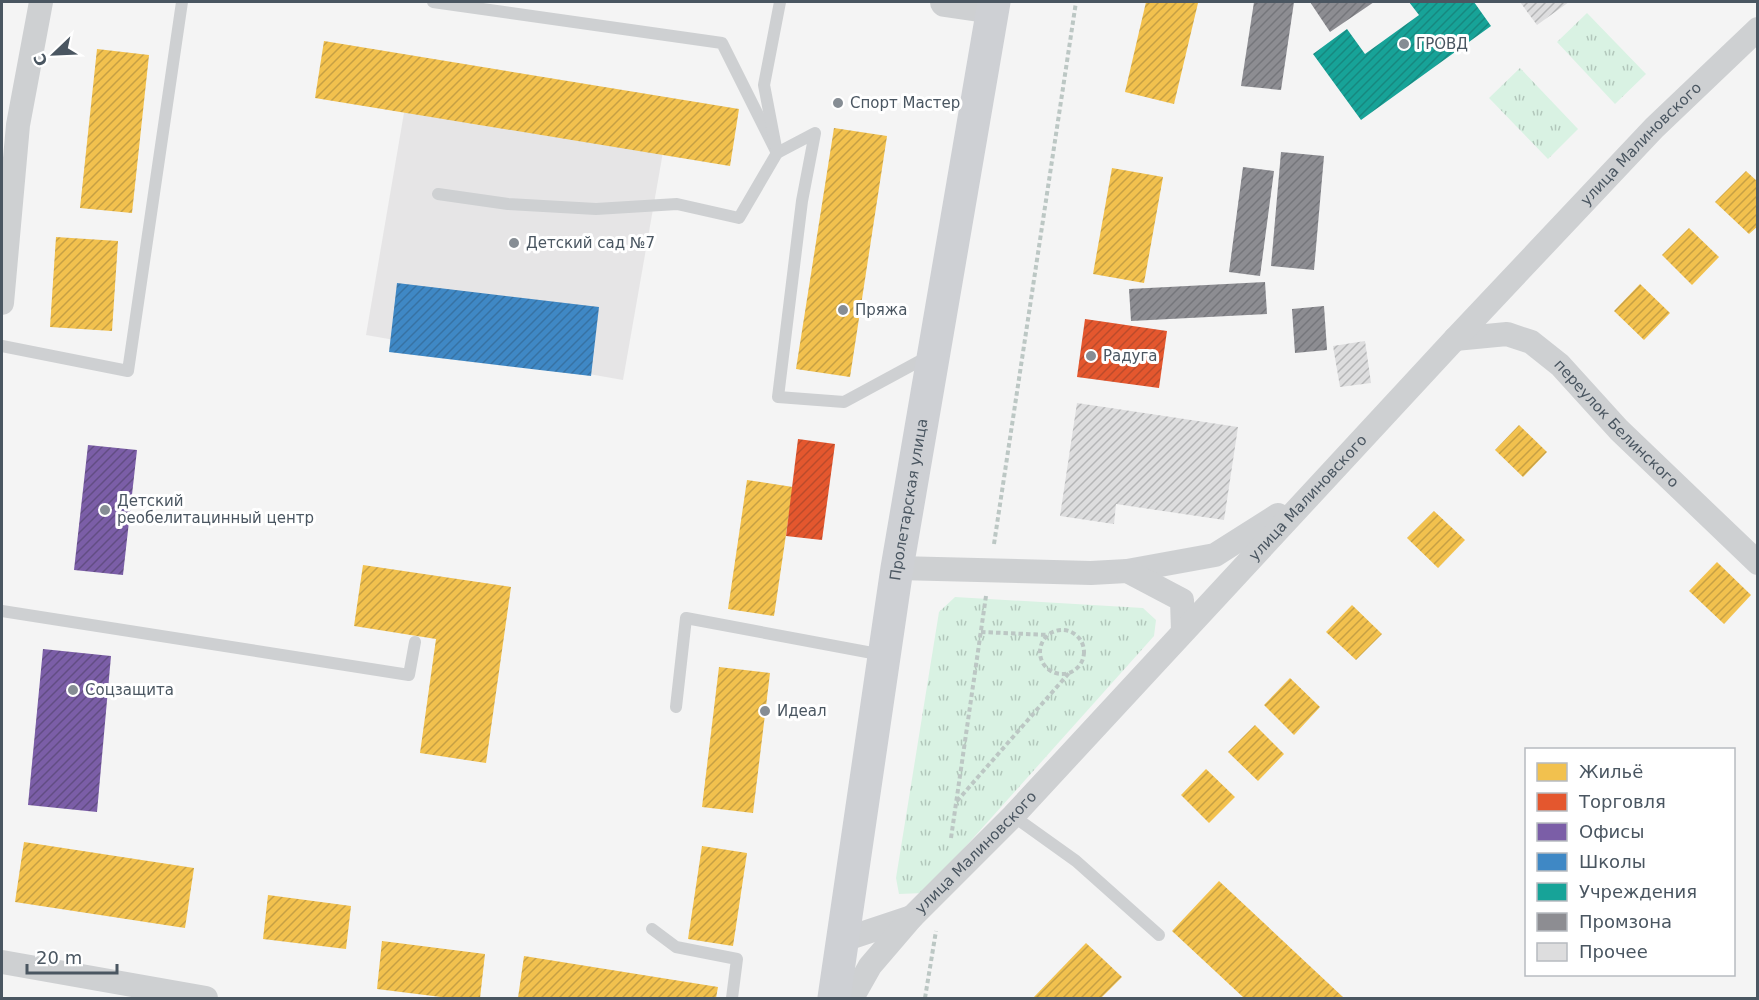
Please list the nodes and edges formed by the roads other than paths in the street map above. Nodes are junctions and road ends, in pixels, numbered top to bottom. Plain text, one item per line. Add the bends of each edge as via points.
1 (41, 2) edge
2 (182, 2) edge
3 (433, 2) edge
4 (780, 2) edge
5 (945, 2) edge
6 (994, 5) edge
7 (1758, 29) edge
8 (10, 123) edge
9 (777, 153) junction
10 (438, 194) dead end
11 (2, 303) edge
12 (1455, 339) junction
13 (2, 346) edge
14 (936, 352) junction
15 (1328, 478) junction
16 (1756, 557) edge
17 (897, 568) junction
18 (1127, 571) junction
19 (2, 611) edge
20 (1183, 631) junction
21 (416, 642) dead end
22 (884, 656) junction
23 (676, 707) dead end
24 (1013, 816) junction
25 (912, 917) junction
26 (652, 929) dead end
27 (1160, 934) dead end
28 (843, 940) junction
29 (2, 962) edge
30 (206, 999) edge
31 (732, 999) edge
32 (834, 999) edge
33 (852, 999) edge

1 - 8 street
2 - 13 lane via 128,371
3 - 9 lane via 722,43
4 - 9 lane via 764,85
5 - 6 street
6 - 14 main road, Пролетарская улица
7 - 12 street, улица Малиновского via 1654,128
8 - 11 street
9 - 10 lane via 739,218 677,204 585,208 508,204
9 - 14 lane via 816,133 802,201 778,397 844,402
12 - 15 street, улица Малиновского
12 - 16 street, переулок Белинского via 1507,334 1531,342 1560,365 1619,430
14 - 17 main road, Пролетарская улица
15 - 18 street via 1254,533 1215,555
15 - 20 street, улица Малиновского
17 - 18 street
17 - 22 main road, Пролетарская улица
18 - 20 street via 1182,600
19 - 21 lane via 409,675
20 - 24 street, улица Малиновского
22 - 23 lane via 686,618
22 - 28 main road, Пролетарская улица
24 - 25 street, улица Малиновского
24 - 27 lane via 1076,861
25 - 28 street, улица Малиновского
25 - 33 street via 870,966
26 - 31 lane via 676,947 737,959
28 - 32 main road, Пролетарская улица
29 - 30 street

